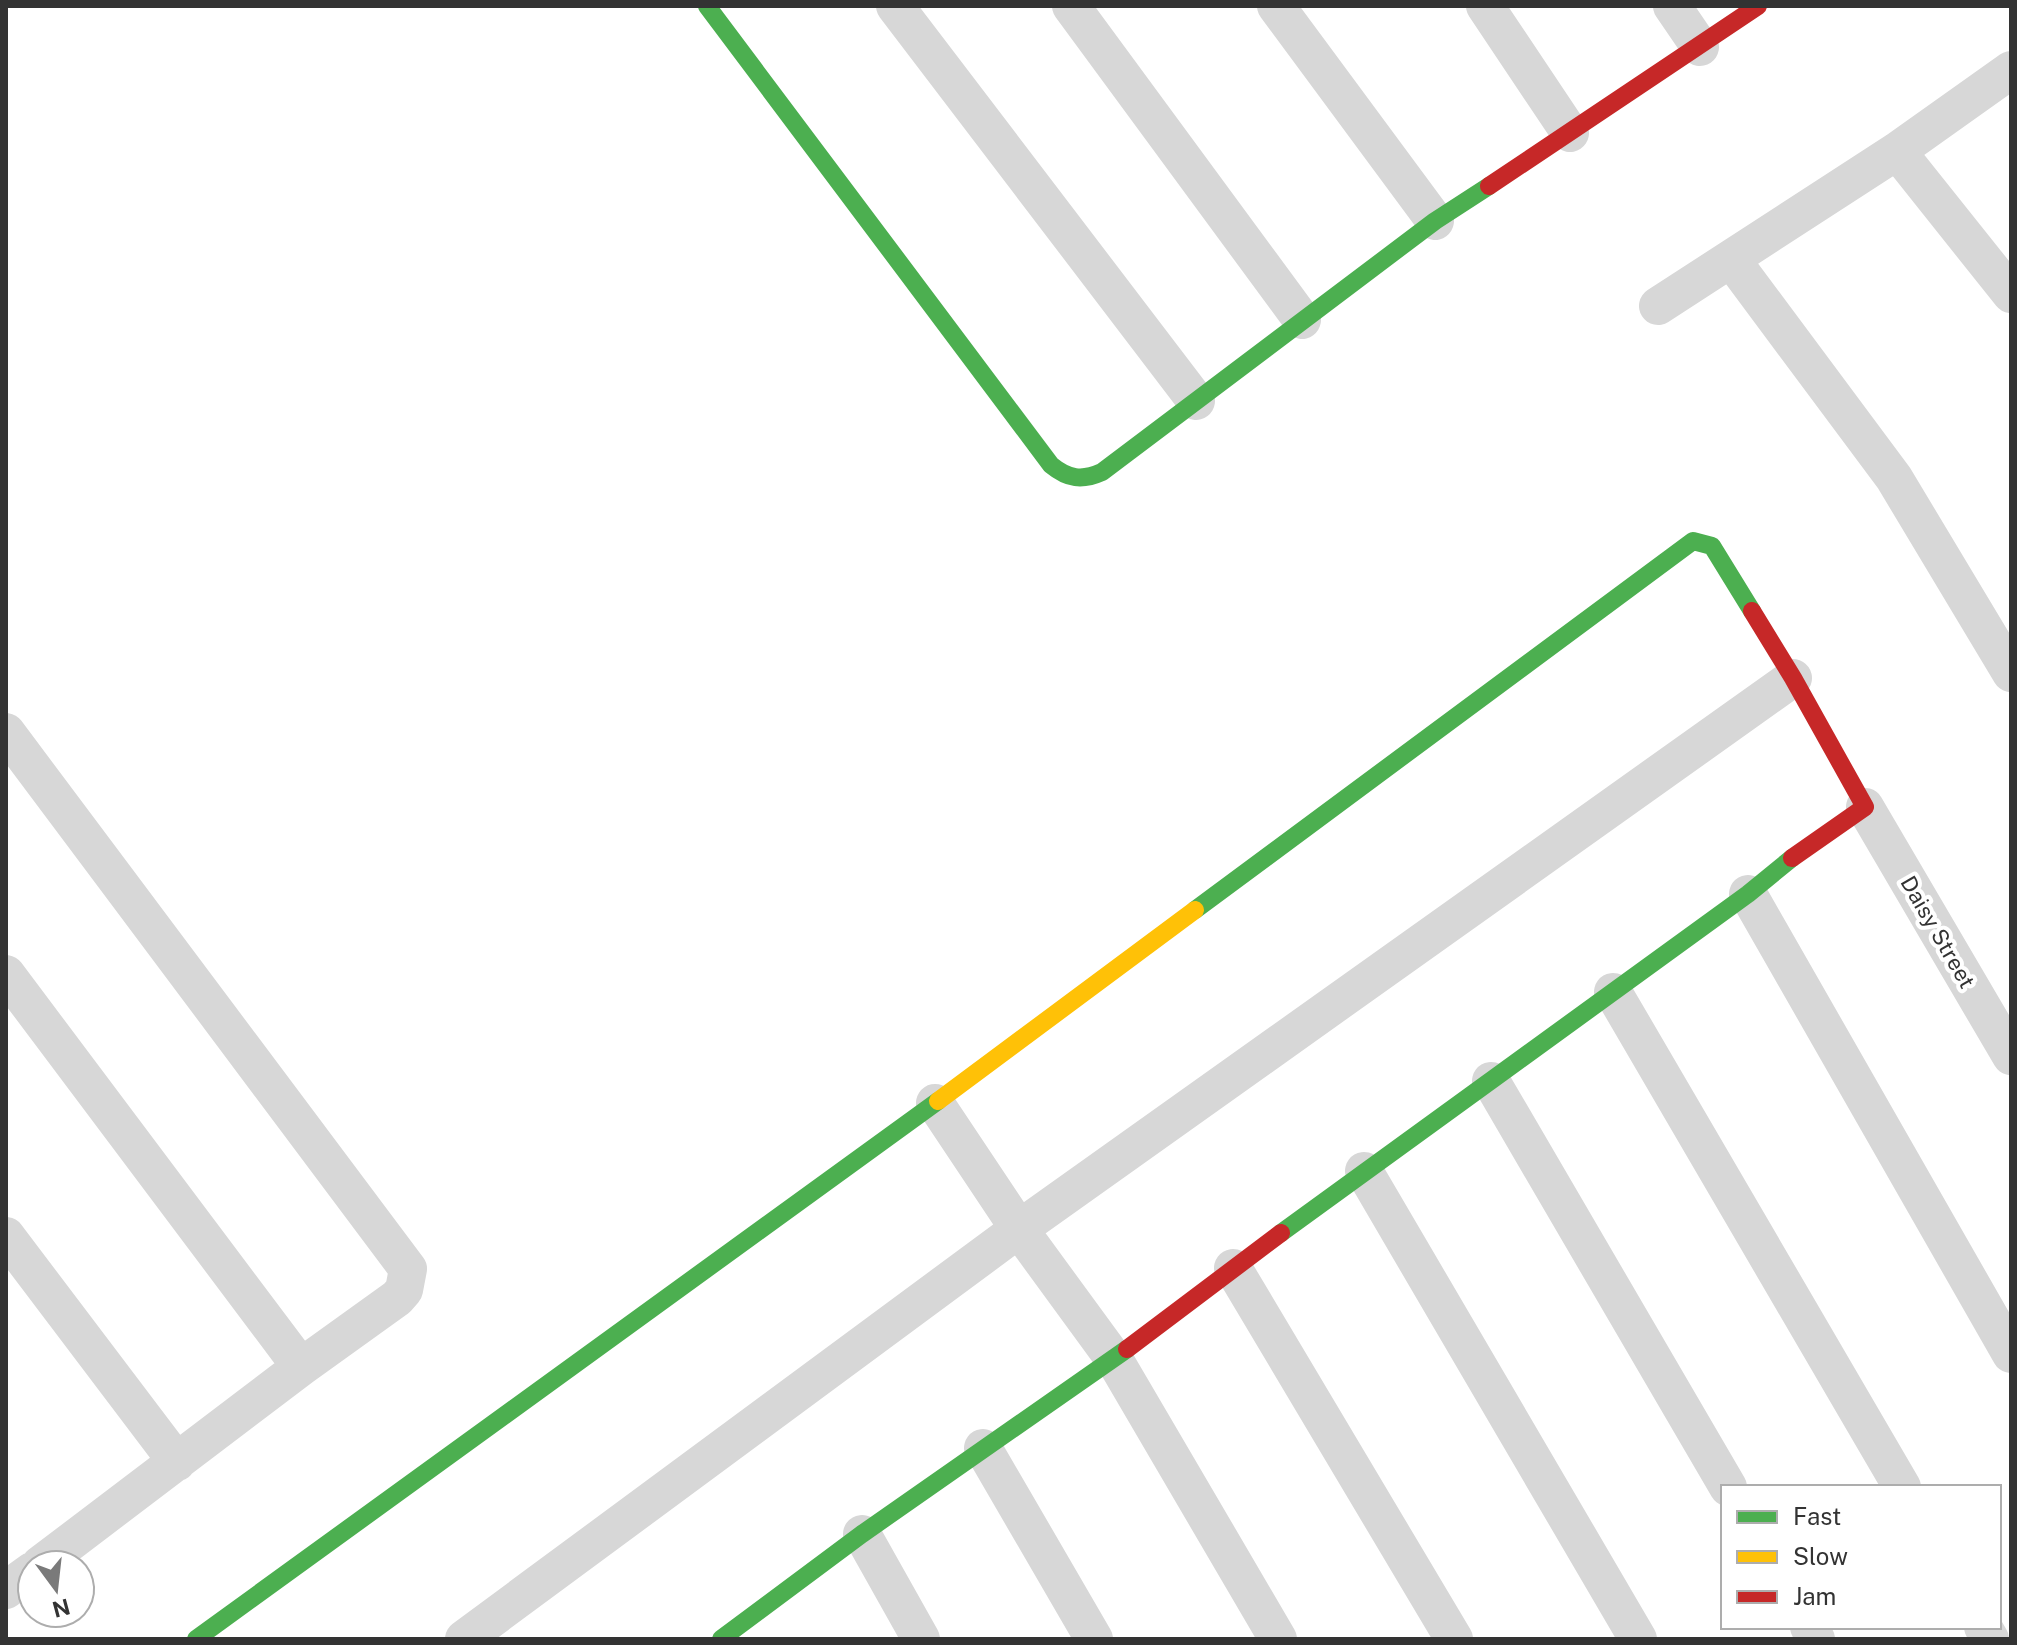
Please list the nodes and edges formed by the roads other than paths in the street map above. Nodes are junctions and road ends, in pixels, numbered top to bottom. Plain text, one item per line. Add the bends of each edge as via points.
1 (707, 6) edge
2 (895, 6) edge
3 (1071, 6) edge
4 (1276, 6) edge
5 (1485, 6) edge
6 (1672, 6) edge
7 (1758, 6) edge
8 (1700, 47) junction
9 (2011, 70) edge
10 (1570, 133) junction
11 (1897, 151) junction
12 (1435, 221) junction
13 (1731, 259) junction
14 (2011, 294) edge
15 (1658, 306) dead end
16 (1302, 320) junction
17 (1196, 401) junction
18 (2011, 673) edge
19 (1793, 678) junction
20 (6, 732) edge
21 (1865, 807) junction
22 (1748, 894) junction
23 (6, 974) edge
24 (1613, 992) junction
25 (2011, 1056) edge
26 (1491, 1081) junction
27 (935, 1103) junction
28 (1364, 1171) junction
29 (1019, 1229) junction
30 (6, 1236) edge
31 (1233, 1268) junction
32 (2011, 1354) edge
33 (1114, 1359) junction
34 (301, 1367) junction
35 (983, 1448) junction
36 (177, 1462) junction
37 (1727, 1485) edge
38 (1901, 1485) edge
39 (862, 1534) junction
40 (61, 1549) edge
41 (727, 1637) edge
42 (196, 1639) edge
43 (464, 1639) edge
44 (921, 1639) edge
45 (1094, 1639) edge
46 (1278, 1639) edge
47 (1454, 1639) edge
48 (1638, 1639) edge

1 - 17 street via 1062,475 1089,479 1102,472
2 - 17 street
3 - 16 street
4 - 12 street
5 - 10 street
6 - 8 street
7 - 8 street
8 - 10 street
9 - 11 street
10 - 12 street
11 - 13 street
11 - 14 street
12 - 16 street
13 - 15 street
13 - 18 street via 1894,478
16 - 17 street
19 - 21 street
19 - 27 street via 1712,546 1693,541
19 - 29 street
20 - 34 street via 408,1269 397,1298
21 - 22 street
21 - 25 street, Daisy Street
22 - 24 street
22 - 32 street
23 - 34 street
24 - 26 street
24 - 38 street
26 - 28 street
26 - 37 street
27 - 29 street
27 - 42 street
28 - 31 street
28 - 48 street
29 - 33 street
29 - 43 street
30 - 36 street
31 - 33 street
31 - 47 street
33 - 35 street
33 - 46 street
34 - 36 street
35 - 39 street
35 - 45 street
36 - 40 street
39 - 41 street
39 - 44 street

